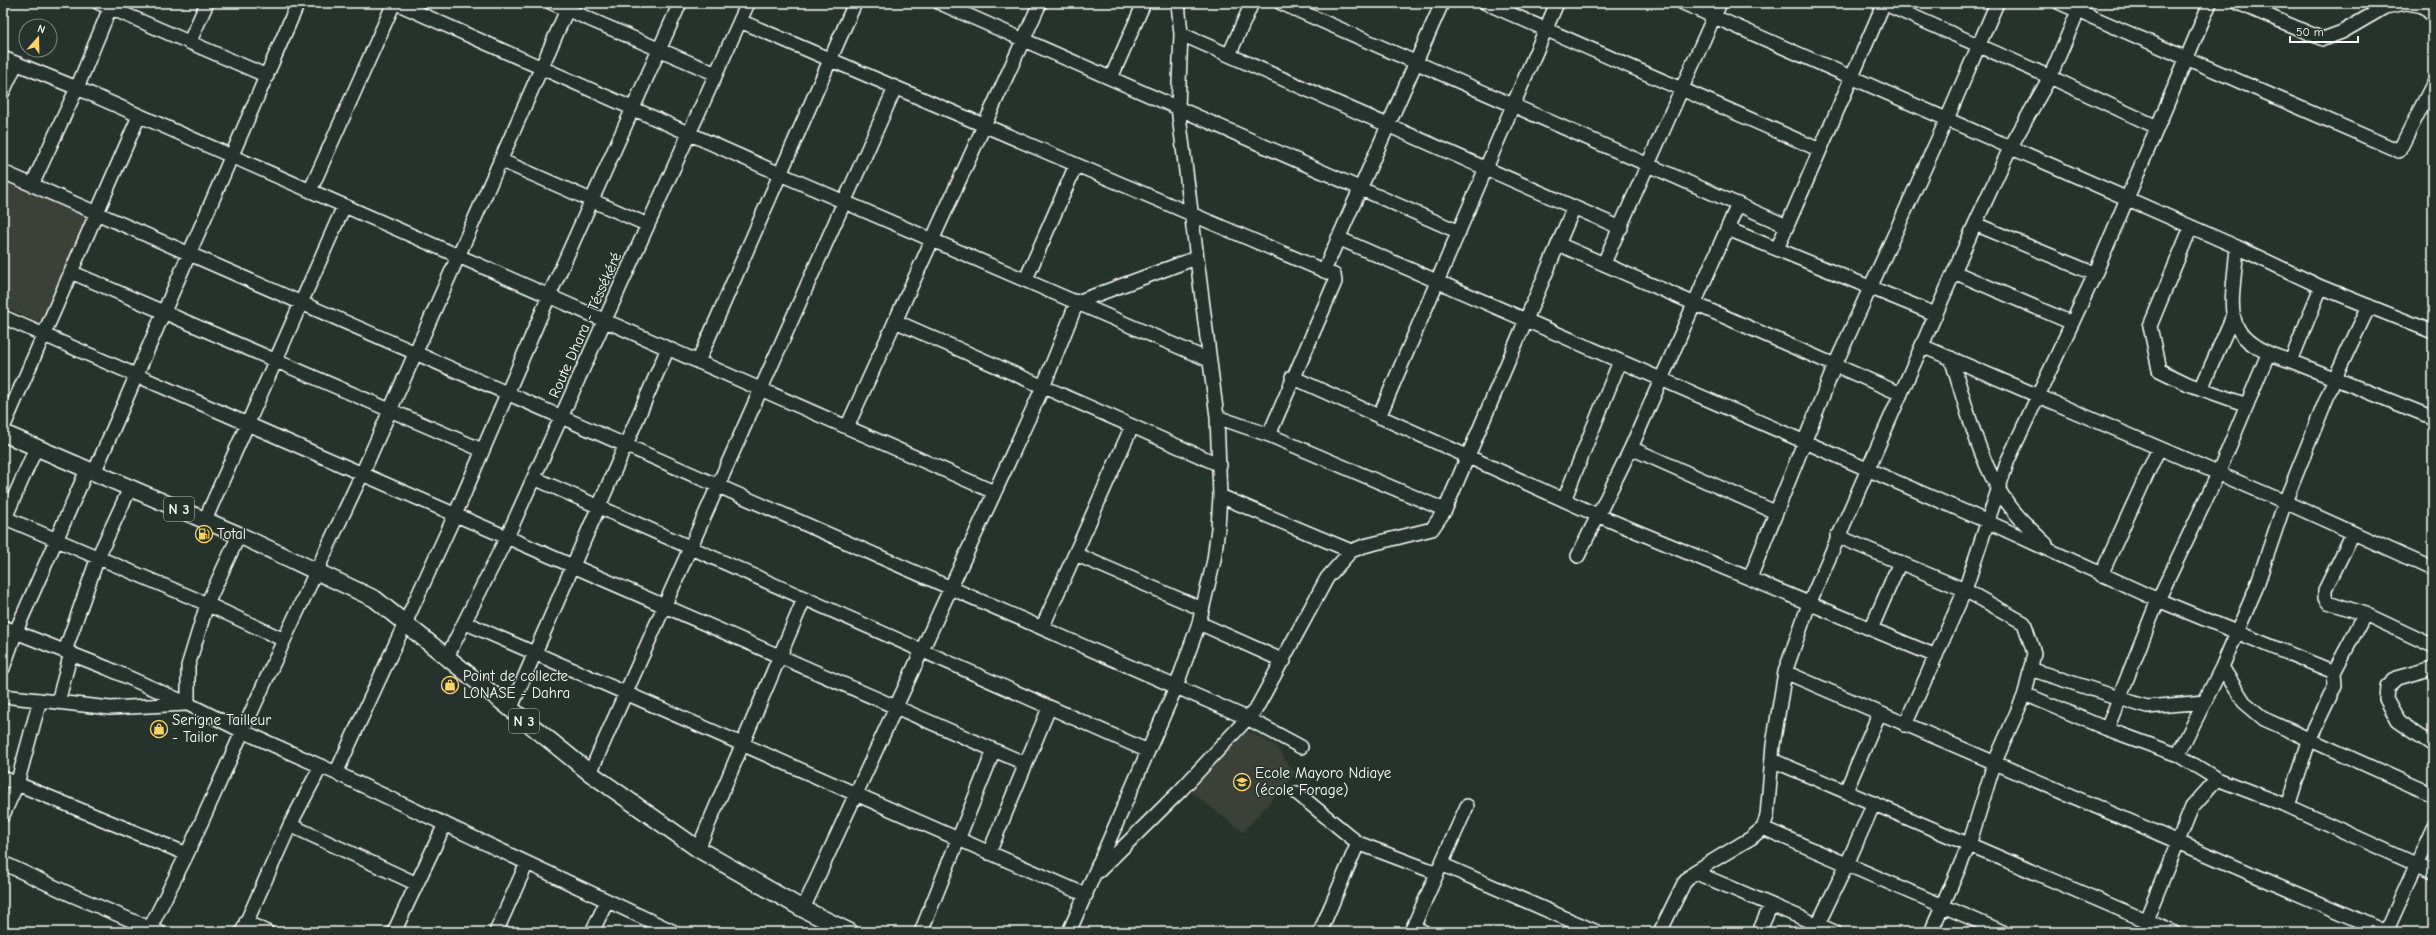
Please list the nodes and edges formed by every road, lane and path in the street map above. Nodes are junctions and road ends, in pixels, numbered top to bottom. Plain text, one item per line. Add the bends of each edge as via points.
1 (207, 3) edge
2 (298, 3) edge
3 (395, 3) edge
4 (552, 3) edge
5 (680, 3) edge
6 (748, 3) edge
7 (855, 3) edge
8 (940, 3) edge
9 (1040, 3) edge
10 (1144, 3) edge
11 (1178, 3) edge
12 (1252, 3) edge
13 (1281, 3) edge
14 (1442, 3) edge
15 (1486, 3) edge
16 (1558, 3) edge
17 (1683, 3) edge
18 (1720, 3) edge
19 (1884, 3) edge
20 (1997, 3) edge
21 (2060, 3) edge
22 (2210, 3) edge
23 (2238, 3) edge
24 (2407, 3) edge
25 (107, 5) edge
26 (2386, 5) edge
27 (568, 6) edge
28 (2078, 11) junction
29 (2433, 16) edge
30 (1714, 17) junction
31 (740, 21) junction
32 (1546, 30) junction
33 (1181, 34) junction
34 (1023, 39) junction
35 (190, 41) junction
36 (1980, 45) junction
37 (659, 49) junction
38 (1229, 55) junction
39 (3, 58) edge
40 (2188, 59) junction
41 (830, 60) junction
42 (1416, 62) junction
43 (16, 64) junction
44 (542, 67) junction
45 (716, 74) junction
46 (267, 76) junction
47 (2050, 76) junction
48 (1111, 78) junction
49 (1851, 78) junction
50 (2433, 84) edge
51 (77, 88) junction
52 (895, 88) junction
53 (1681, 89) junction
54 (3, 92) edge
55 (1513, 105) junction
56 (633, 107) junction
57 (1178, 108) junction
58 (139, 116) junction
59 (1947, 119) junction
60 (984, 125) junction
61 (1388, 125) junction
62 (2157, 127) junction
63 (690, 132) junction
64 (2010, 148) junction
65 (1820, 150) junction
66 (232, 156) junction
67 (500, 160) junction
68 (1076, 165) junction
69 (1648, 165) junction
70 (1486, 168) junction
71 (3, 172) edge
72 (780, 174) junction
73 (32, 185) junction
74 (1360, 188) junction
75 (310, 191) junction
76 (2127, 199) junction
77 (591, 200) junction
78 (845, 201) junction
79 (1738, 204) junction
80 (344, 206) junction
81 (1574, 207) junction
82 (96, 213) junction
83 (1191, 214) junction
84 (1976, 224) junction
85 (648, 225) junction
86 (1787, 226) junction
87 (2191, 227) junction
88 (1621, 228) junction
89 (1728, 229) junction
90 (1459, 232) junction
91 (1338, 238) junction
92 (932, 239) junction
93 (1558, 244) junction
94 (2237, 247) junction
95 (1777, 249) junction
96 (189, 254) junction
97 (458, 256) junction
98 (1196, 258) junction
99 (1604, 264) junction
100 (1324, 271) junction
101 (71, 272) junction
102 (1954, 272) junction
103 (2095, 274) junction
104 (1026, 280) junction
105 (1437, 281) junction
106 (2321, 287) junction
107 (1871, 288) junction
108 (549, 296) junction
109 (1077, 302) junction
110 (302, 303) junction
111 (1695, 303) junction
112 (2369, 306) junction
113 (164, 312) junction
114 (1935, 314) junction
115 (2233, 316) junction
116 (3, 317) edge
117 (605, 320) junction
118 (895, 321) junction
119 (1526, 321) junction
120 (2072, 323) junction
121 (2433, 332) edge
122 (44, 335) junction
123 (1922, 346) junction
124 (668, 348) junction
125 (415, 353) junction
126 (2268, 354) junction
127 (1950, 358) junction
128 (1209, 360) junction
129 (276, 361) junction
130 (1620, 361) junction
131 (2291, 361) junction
132 (698, 362) junction
133 (1835, 365) junction
134 (136, 375) junction
135 (1292, 377) junction
136 (1662, 379) junction
137 (2334, 380) junction
138 (1042, 386) junction
139 (761, 389) junction
140 (2201, 389) junction
141 (506, 393) junction
142 (1901, 394) junction
143 (2039, 395) junction
144 (2247, 405) junction
145 (389, 410) junction
146 (2433, 415) edge
147 (561, 417) junction
148 (1217, 417) junction
149 (1379, 417) junction
150 (249, 424) junction
151 (1132, 426) junction
152 (846, 427) junction
153 (3, 428) edge
154 (3, 433) edge
155 (1269, 435) junction
156 (1803, 441) junction
157 (627, 446) junction
158 (36, 448) junction
159 (1631, 448) junction
160 (2159, 448) junction
161 (482, 450) junction
162 (1468, 457) junction
163 (1220, 465) junction
164 (1867, 468) junction
165 (90, 471) junction
166 (362, 474) junction
167 (2218, 474) junction
168 (534, 478) junction
169 (718, 486) junction
170 (130, 488) junction
171 (1998, 489) junction
172 (994, 492) junction
173 (1220, 496) junction
174 (1564, 500) junction
175 (2285, 502) junction
176 (600, 508) junction
177 (1445, 510) junction
178 (1774, 512) junction
179 (455, 515) junction
180 (1597, 515) junction
181 (4, 518) edge
182 (205, 520) junction
183 (1986, 521) junction
184 (2354, 533) junction
185 (239, 535) junction
186 (1837, 536) junction
187 (507, 537) junction
188 (56, 540) junction
189 (690, 548) junction
190 (1351, 551) junction
191 (2056, 553) junction
192 (1075, 554) junction
193 (1578, 556) dead end
194 (98, 558) junction
195 (1900, 562) junction
196 (574, 566) junction
197 (2433, 569) edge
198 (316, 570) junction
199 (2101, 575) junction
200 (1750, 578) junction
201 (950, 588) junction
202 (1965, 590) junction
203 (804, 599) junction
204 (2158, 600) junction
205 (208, 604) junction
206 (1809, 604) junction
207 (664, 606) junction
208 (1202, 609) junction
209 (2365, 614) junction
210 (405, 622) junction
211 (466, 623) junction
212 (1199, 623) junction
213 (3, 627) edge
214 (1042, 628) junction
215 (1871, 629) junction
216 (16, 631) junction
217 (2237, 631) junction
218 (284, 640) junction
219 (2433, 646) edge
220 (921, 651) junction
221 (68, 652) junction
222 (534, 654) junction
223 (1936, 656) junction
224 (447, 657) junction
225 (780, 658) junction
226 (1284, 661) junction
227 (2222, 667) junction
228 (3, 668) edge
229 (2433, 668) edge
230 (2030, 669) junction
231 (1785, 672) junction
232 (2334, 672) junction
233 (1176, 687) junction
234 (625, 693) junction
235 (2025, 694) junction
236 (3, 696) edge
237 (2119, 699) junction
238 (40, 700) junction
239 (58, 702) junction
240 (2205, 702) junction
241 (188, 704) junction
242 (895, 707) junction
243 (1049, 708) junction
244 (510, 710) junction
245 (1879, 714) junction
246 (1247, 718) junction
247 (1905, 725) junction
248 (2107, 729) junction
249 (242, 731) junction
250 (2310, 738) junction
251 (743, 745) junction
252 (2433, 745) edge
253 (1301, 747) dead end
254 (994, 750) junction
255 (1148, 752) junction
256 (2178, 755) junction
257 (1772, 760) junction
258 (1026, 764) junction
259 (1994, 764) junction
260 (321, 766) junction
261 (336, 773) junction
262 (590, 773) junction
263 (3, 778) edge
264 (2217, 779) junction
265 (17, 784) junction
266 (1846, 791) junction
267 (1297, 792) dead end
268 (855, 794) junction
269 (2433, 794) edge
270 (1874, 803) junction
271 (1467, 806) dead end
272 (2288, 806) junction
273 (3, 815) edge
274 (445, 824) junction
275 (290, 825) junction
276 (1763, 828) junction
277 (2433, 828) edge
278 (957, 839) junction
279 (2177, 842) junction
280 (1358, 843) junction
281 (1969, 845) junction
282 (698, 849) junction
283 (989, 853) junction
284 (187, 854) junction
285 (3, 863) edge
286 (527, 863) junction
287 (1847, 864) junction
288 (2417, 865) junction
289 (1439, 869) junction
290 (1694, 872) junction
291 (2433, 872) edge
292 (1093, 877) junction
293 (417, 884) junction
294 (1086, 895) junction
295 (607, 901) junction
296 (1771, 905) junction
297 (1943, 906) junction
298 (803, 909) junction
299 (2146, 920) junction
300 (1818, 924) junction
301 (244, 927) edge
302 (1416, 930) edge
303 (1588, 930) edge
304 (152, 931) edge
305 (267, 932) edge
306 (394, 932) edge
307 (496, 932) edge
308 (592, 932) edge
309 (674, 932) edge
310 (850, 932) edge
311 (921, 932) edge
312 (1069, 932) edge
313 (1320, 932) edge
314 (1660, 932) edge
315 (1759, 932) edge
316 (1835, 932) edge
317 (1931, 932) edge
318 (2004, 932) edge
319 (2173, 932) edge
320 (2386, 932) edge

1 - 35 street
2 - 46 street
3 - 44 street
3 - 75 street
4 - 27 street
5 - 37 street
6 - 31 street, Route Dhara - Téssékéré
7 - 41 street
8 - 34 street
9 - 34 street
10 - 48 street
11 - 33 street
12 - 38 street
13 - 42 street
14 - 42 street
15 - 32 street
16 - 32 street
17 - 30 street
18 - 30 street
19 - 36 street
19 - 49 street
20 - 36 street
21 - 28 street
22 - 40 street
23 - 26 street via 2323,39 2342,32
24 - 26 street
24 - 29 street via 2423,6
25 - 35 street
25 - 51 street
27 - 37 street
27 - 44 street
28 - 40 street
28 - 47 street
30 - 49 street
30 - 53 street
31 - 41 street
31 - 45 street, Route Dhara - Téssékéré
32 - 53 street
32 - 55 street
33 - 38 street
33 - 57 street
34 - 48 street
34 - 60 street
35 - 46 street
36 - 47 street
36 - 59 street
37 - 45 street
37 - 56 street
38 - 61 street
39 - 43 street
40 - 50 street via 2399,152
40 - 62 street
41 - 52 street
41 - 72 street
42 - 55 street
42 - 61 street
43 - 51 street
43 - 54 street
44 - 56 street
44 - 67 street
45 - 63 street, Route Dhara - Téssékéré
46 - 66 street
47 - 62 street
47 - 64 street
48 - 57 street
49 - 59 street
49 - 65 street
51 - 58 street
51 - 73 street
52 - 60 street
52 - 78 street
53 - 65 street
53 - 69 street
55 - 69 street
55 - 70 street
56 - 63 street
56 - 77 street
57 - 74 street
57 - 83 street
58 - 66 street
58 - 82 street
59 - 64 street
59 - 107 street
60 - 68 street
60 - 92 street
61 - 70 street
61 - 74 street
62 - 76 street
63 - 72 street
63 - 85 street, Route Dhara - Téssékéré
64 - 76 street
64 - 84 street
65 - 86 street
66 - 75 street
66 - 96 street
67 - 77 street
67 - 97 street
68 - 83 street
68 - 104 street
69 - 79 street
69 - 88 street
70 - 81 street
70 - 90 street
71 - 73 street
72 - 78 street
72 - 132 street
73 - 82 street
74 - 90 street
74 - 91 street
75 - 80 street
76 - 87 street
76 - 103 street
77 - 85 street
77 - 108 street
78 - 92 street
78 - 139 street
79 - 86 street
79 - 89 street
80 - 97 street
80 - 110 street
81 - 88 street
81 - 93 street
82 - 96 street
82 - 101 street
83 - 98 street
83 - 100 street
84 - 102 street
84 - 103 street
85 - 117 street, Route Dhara - Téssékéré
86 - 95 street
87 - 94 street
87 - 140 street via 2150,326 2159,370
88 - 99 street
89 - 95 street
89 - 111 street
90 - 105 street
91 - 100 street
91 - 105 street
92 - 104 street
92 - 118 street
93 - 99 street
93 - 119 street
94 - 106 street
94 - 115 street
95 - 107 street
96 - 110 street
96 - 113 street
97 - 108 street
97 - 125 street
98 - 109 street
98 - 128 street
99 - 111 street
100 - 135 street via 1334,275 1335,282
101 - 113 street
101 - 122 street
102 - 114 street
102 - 120 street
103 - 120 street
104 - 109 street
105 - 119 street
105 - 149 street
106 - 112 street
106 - 131 street
107 - 114 street
107 - 133 street
108 - 117 street
108 - 141 street
109 - 128 street
109 - 138 street
110 - 125 street
110 - 129 street
111 - 133 street
111 - 136 street
112 - 121 street
112 - 137 street
113 - 129 street
113 - 134 street
114 - 123 street
115 - 126 street via 2238,332
115 - 140 street
116 - 122 street
117 - 124 street
117 - 147 street, Route Dhara - Téssékéré
118 - 138 street
118 - 152 street
119 - 130 street
119 - 162 street
120 - 143 street
122 - 134 street
122 - 153 street
123 - 127 street
123 - 142 street
124 - 132 street
124 - 157 street
125 - 141 street
125 - 145 street
126 - 131 street
126 - 144 street
127 - 143 street
127 - 171 street via 1985,460
128 - 148 street
129 - 145 street
129 - 150 street
130 - 136 street
130 - 174 street
131 - 137 street
132 - 139 street
133 - 142 street
133 - 156 street
134 - 150 street
134 - 165 street
135 - 149 street
135 - 155 street
136 - 156 street
136 - 159 street
137 - 146 street via 2431,417
137 - 175 street
138 - 151 street
138 - 172 street
139 - 152 street
139 - 169 street
140 - 144 street
141 - 147 street
141 - 161 street
142 - 164 street
143 - 160 street
143 - 171 street via 2008,460
144 - 167 street
145 - 161 street
145 - 166 street
147 - 157 street
147 - 168 street, Route Dhara - Téssékéré
148 - 155 street
148 - 163 street
149 - 162 street
150 - 166 street
150 - 182 street
151 - 163 street
151 - 192 street
152 - 172 street
154 - 158 main road, N 3
155 - 177 street
156 - 164 street
156 - 178 street
157 - 169 street
157 - 176 street
158 - 165 main road, N 3
158 - 181 street
159 - 178 street
159 - 180 street
160 - 167 street
160 - 199 street
161 - 179 street
162 - 174 street
162 - 177 street
163 - 173 street
164 - 183 street
164 - 186 street
165 - 170 main road, N 3
165 - 188 street
166 - 179 street
166 - 198 street
167 - 175 street
167 - 204 street
168 - 176 street
168 - 187 street, Route Dhara - Téssékéré
169 - 189 street
169 - 201 street
170 - 182 main road, N 3
170 - 194 street
171 - 183 street
171 - 191 street via 2029,528
172 - 201 street
173 - 190 street
173 - 208 street via 1214,560
174 - 180 street
175 - 184 street
175 - 217 street via 2256,588
176 - 189 street
176 - 196 street
177 - 190 street via 1432,530
178 - 200 street
179 - 187 street
179 - 210 street
180 - 193 street
180 - 200 street
181 - 188 street
182 - 185 main road, N 3
183 - 191 street
183 - 202 street
184 - 197 street
184 - 209 street via 2325,590 2325,598 2328,602
185 - 198 main road, N 3
185 - 205 street
186 - 195 street
186 - 206 street
187 - 196 street
187 - 211 street, Route Dhara - Téssékéré
188 - 194 street
188 - 216 street
189 - 203 street
189 - 207 street
190 - 226 street via 1327,578
191 - 199 street
192 - 208 street
192 - 214 street
194 - 205 street
194 - 221 street
195 - 202 street
195 - 215 street
196 - 207 street
196 - 222 street
198 - 210 main road, N 3 via 375,600
198 - 218 street
199 - 204 street
200 - 206 street
201 - 214 street
201 - 220 street
202 - 223 street
202 - 230 street via 2024,623 2034,653
203 - 220 street
203 - 225 street
204 - 217 street
204 - 237 street
205 - 218 street
205 - 241 street via 188,666
206 - 215 street
206 - 231 street
207 - 225 street
207 - 234 street
208 - 212 street
209 - 219 street
209 - 232 street
210 - 224 main road, N 3
210 - 261 street
211 - 222 street
211 - 224 street, Route Dhara - Téssékéré
212 - 226 street
212 - 233 street
213 - 216 street
214 - 233 street
215 - 223 street
216 - 221 street
216 - 228 street
217 - 227 street
217 - 232 street
218 - 249 street
220 - 242 street
220 - 243 street
221 - 239 street
221 - 241 street
222 - 234 street
222 - 244 street
223 - 247 street
224 - 244 main road, N 3
225 - 242 street
225 - 251 street
226 - 246 street via 1256,709
227 - 240 street
227 - 250 street via 2244,702 2264,719
229 - 252 street via 2397,678 2387,687 2386,700 2398,721
230 - 235 street
230 - 237 street
231 - 245 street
231 - 257 street
232 - 250 street via 2335,686
233 - 246 street
233 - 255 street
234 - 251 street
234 - 262 street
235 - 248 street
235 - 259 street
236 - 238 street
237 - 240 street via 2147,707
237 - 248 street
238 - 239 street
238 - 265 street
239 - 241 street via 110,708
240 - 256 street
241 - 249 street
242 - 254 street
242 - 268 street
243 - 255 street
243 - 258 street
244 - 262 main road, N 3
245 - 247 street
245 - 266 street
246 - 253 street
246 - 292 street via 1180,791
247 - 259 street
248 - 256 street
249 - 260 street
249 - 284 street
250 - 269 street
250 - 272 street
251 - 268 street
251 - 282 street
254 - 258 street
254 - 278 street
255 - 292 street
256 - 264 street
257 - 266 street
257 - 276 street via 1767,816
258 - 283 street
259 - 279 street
259 - 281 street
260 - 261 street
260 - 275 street
261 - 274 street
262 - 282 main road, N 3
263 - 265 street
264 - 272 street
264 - 279 street via 2192,806
265 - 273 street
265 - 284 street
266 - 270 street
267 - 280 street
268 - 278 street
268 - 298 street
270 - 281 street
270 - 287 street
271 - 289 street
272 - 288 street
274 - 286 street
274 - 293 street
275 - 293 street
275 - 301 street
276 - 287 street
276 - 290 street
277 - 288 street
278 - 283 street
278 - 311 street
279 - 299 street
279 - 320 street
280 - 289 street
280 - 313 street
281 - 297 street
281 - 299 street
282 - 298 main road, N 3
283 - 294 street
284 - 304 street
285 - 304 street
286 - 295 street
286 - 307 street
287 - 297 street
287 - 300 street
288 - 291 street
288 - 320 street
289 - 302 street
289 - 303 street
290 - 296 street
290 - 314 street via 1684,883
292 - 294 street
293 - 306 street
294 - 312 street
295 - 308 street
295 - 309 street
296 - 300 street
296 - 315 street
297 - 317 street
297 - 318 street
298 - 310 main road, N 3
299 - 319 street
300 - 316 street
301 - 305 street

